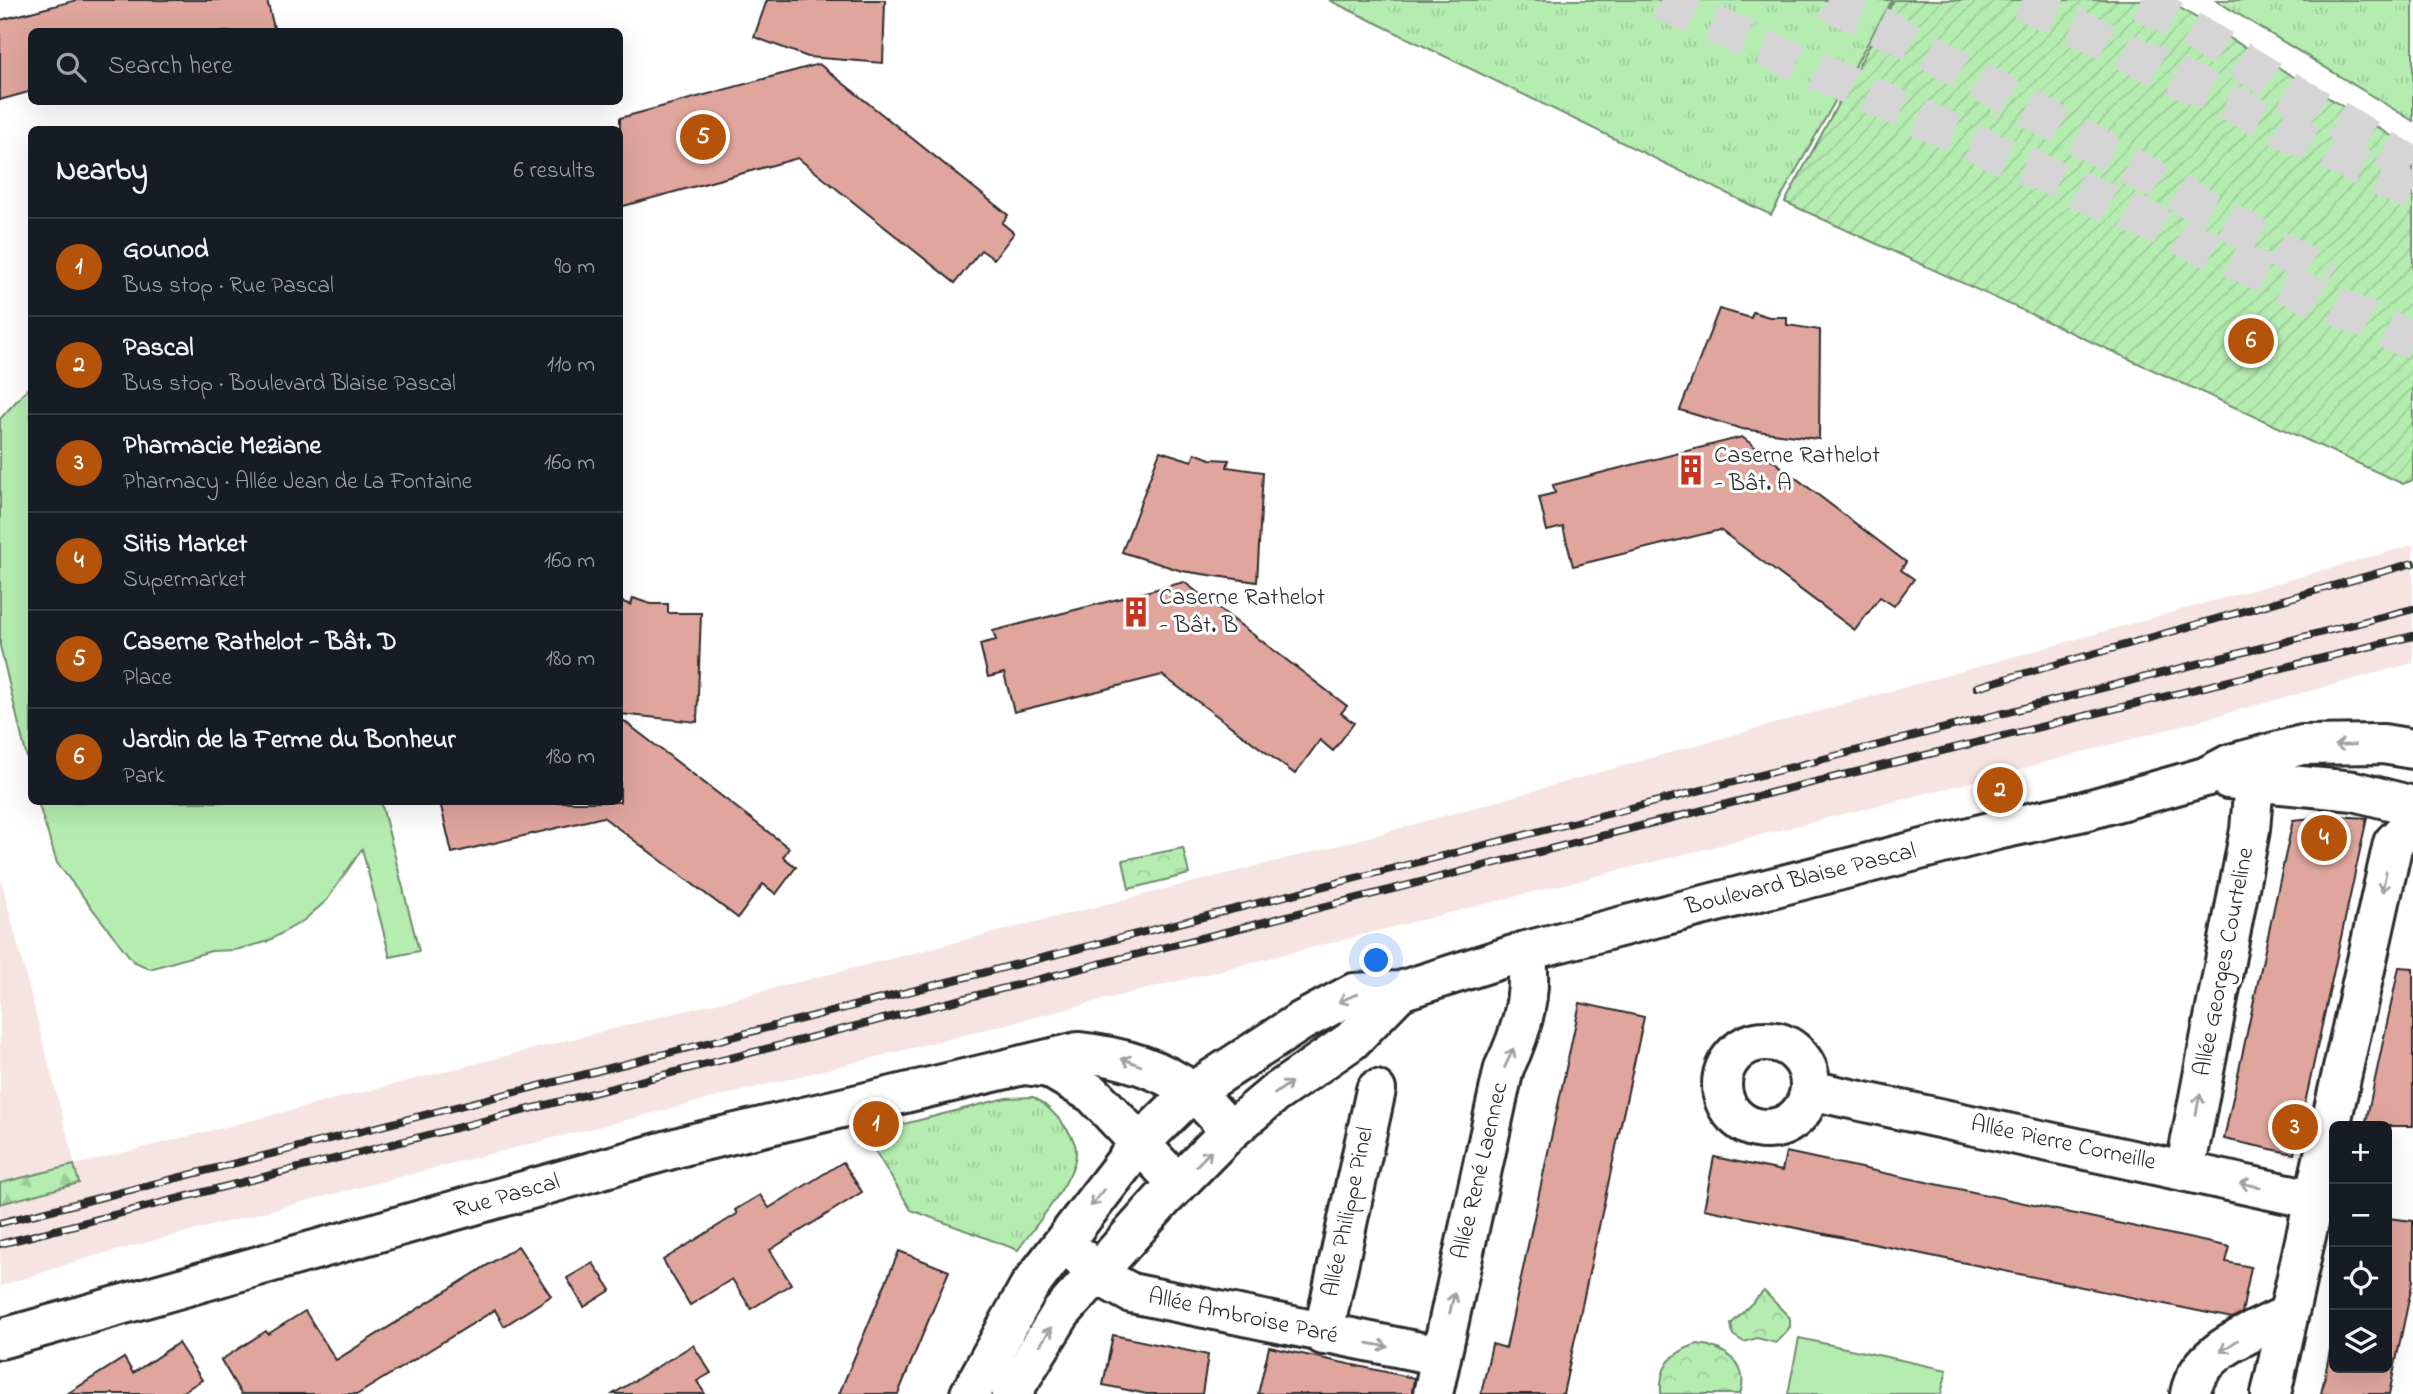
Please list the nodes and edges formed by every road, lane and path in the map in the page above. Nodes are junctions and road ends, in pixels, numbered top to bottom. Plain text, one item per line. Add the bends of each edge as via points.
1 (2413, 749) edge
2 (2230, 775) junction
3 (2413, 806) edge
4 (2413, 823) edge
5 (1527, 951) junction
6 (1400, 991) junction
7 (1017, 1065) junction
8 (1376, 1090) dead end
9 (1810, 1090) dead end
10 (1192, 1092) junction
11 (1230, 1131) junction
12 (1139, 1144) junction
13 (2185, 1171) junction
14 (1178, 1184) junction
15 (2316, 1200) junction
16 (1064, 1241) junction
17 (1096, 1274) junction
18 (2287, 1315) junction
19 (1323, 1335) junction
20 (0, 1339) edge
21 (1440, 1356) junction
22 (970, 1394) edge
23 (1011, 1394) edge
24 (1433, 1394) edge
25 (2190, 1394) edge
26 (2271, 1394) edge

1 -> 2 street, Boulevard Blaise Pascal via 2383,744 2302,746
2 - 3 street, Boulevard Blaise Pascal via 2354,791
2 - 5 street, Boulevard Blaise Pascal
13 -> 2 street, Allée Georges Courteline via 2250,830
4 -> 15 street via 2393,843
5 - 6 street, Boulevard Blaise Pascal
21 -> 5 street, Allée René Laennec via 1504,1068 1517,1041 1525,1007 1530,972
6 -> 10 street, Boulevard Blaise Pascal via 1354,993
11 -> 6 street, Boulevard Blaise Pascal via 1274,1094 1352,1041
10 -> 7 street, Rue Pascal via 1115,1055 1078,1052
7 - 12 street, Rue Pascal via 1048,1068 1093,1094
7 - 20 street, Rue Pascal via 690,1144
8 - 19 street, Allée Philippe Pinel
9 - 13 street, Allée Pierre Corneille
10 - 11 street, Rue Pascal
10 - 12 street, Boulevard Blaise Pascal
14 -> 11 street, Boulevard Blaise Pascal
12 - 14 street, Rue Pascal
12 -> 16 street, Boulevard Blaise Pascal
15 -> 13 street, Allée Pierre Corneille
14 - 17 street, Boulevard Blaise Pascal
15 - 18 street
16 - 17 street, Allée Ambroise Paré
16 - 22 street, Boulevard Blaise Pascal via 1029,1287
17 - 19 street, Allée Ambroise Paré via 1131,1293
23 -> 17 street, Boulevard Blaise Pascal via 1061,1313
18 -> 25 street via 2202,1364
18 - 26 street
19 -> 21 street, Allée Ambroise Paré
21 - 24 street, Allée René Laennec

